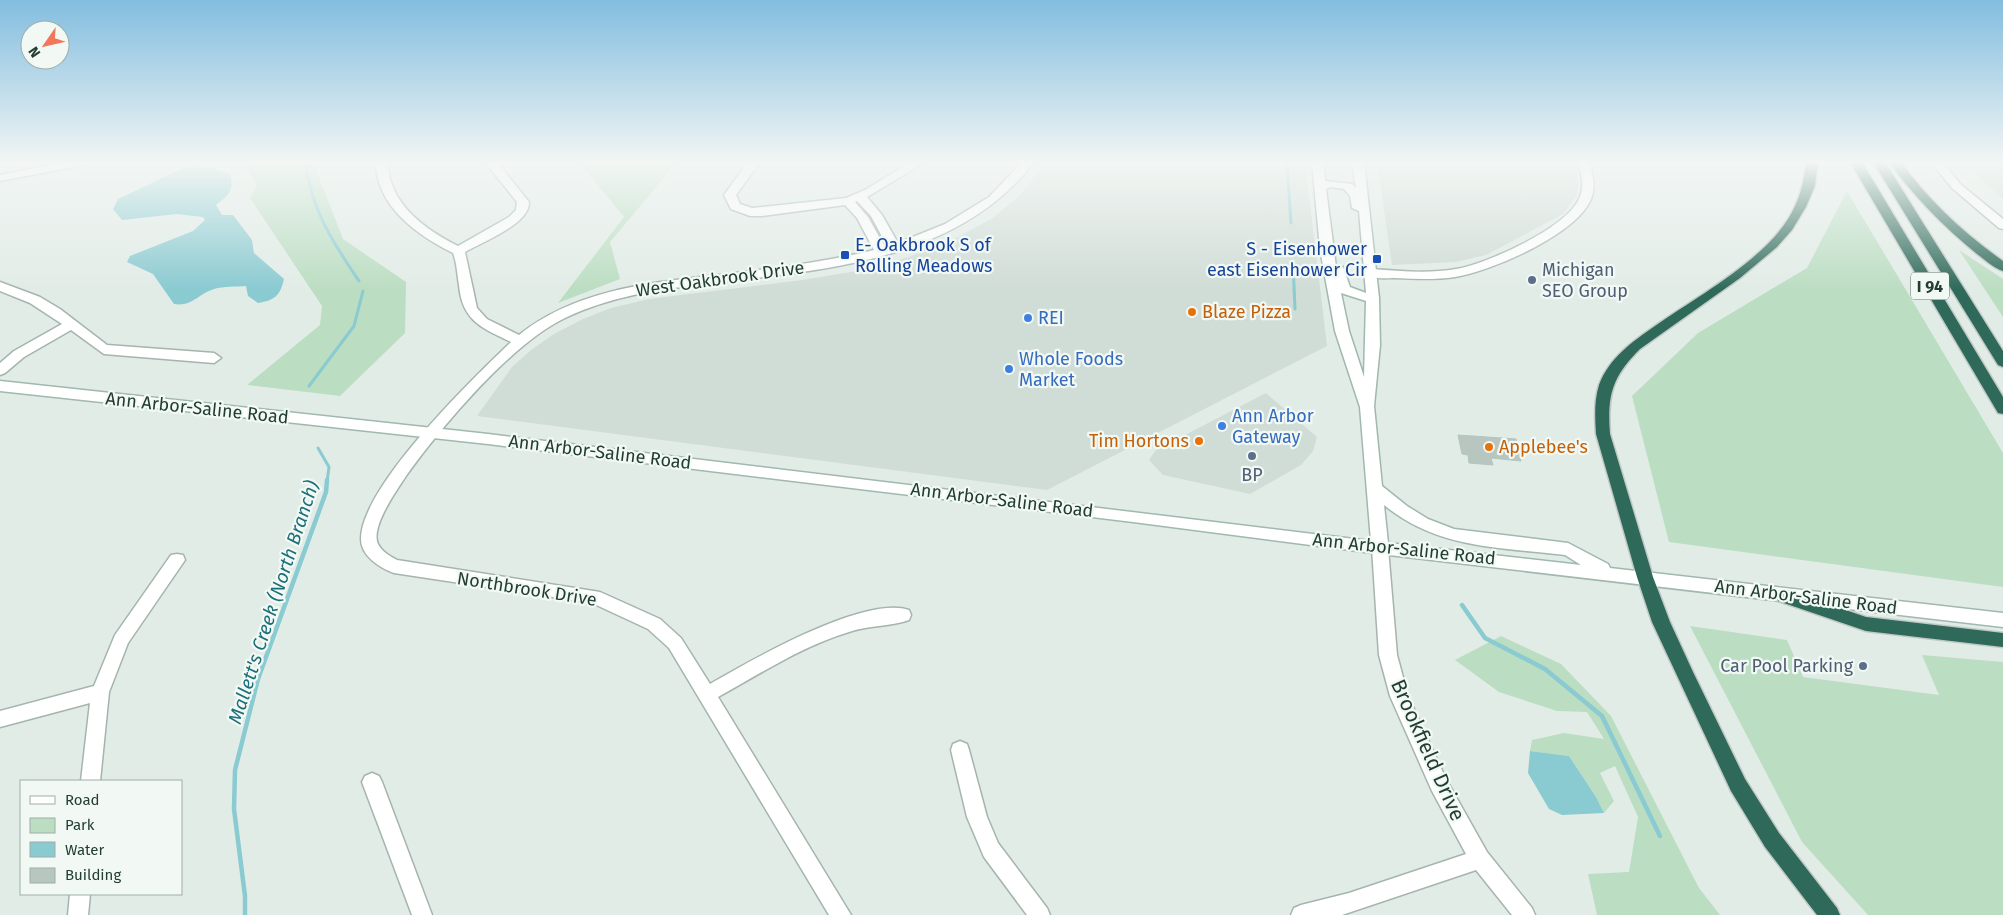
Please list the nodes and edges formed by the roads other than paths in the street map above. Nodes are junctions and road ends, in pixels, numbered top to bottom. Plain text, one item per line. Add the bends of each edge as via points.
1 (397, 205) edge
2 (523, 205) edge
3 (735, 205) edge
4 (814, 205) edge
5 (857, 205) edge
6 (862, 205) edge
7 (985, 205) edge
8 (1357, 205) edge
9 (1364, 205) edge
10 (1582, 205) edge
11 (1800, 205) edge
12 (1881, 205) edge
13 (1905, 205) edge
14 (1931, 205) edge
15 (1977, 205) edge
16 (1323, 207) joint
17 (2003, 225) edge
18 (895, 248) junction
19 (458, 251) junction
20 (882, 252) junction
21 (1370, 254) junction
22 (2003, 267) edge
23 (1372, 273) junction
24 (0, 286) edge
25 (1373, 298) junction
26 (70, 325) junction
27 (520, 340) junction
28 (214, 358) dead end
29 (2003, 362) edge
30 (0, 370) edge
31 (0, 386) edge
32 (1367, 407) junction
33 (2003, 409) edge
34 (433, 433) junction
35 (1374, 488) junction
36 (1380, 548) junction
37 (177, 560) dead end
38 (1607, 572) junction
39 (1644, 578) junction
40 (1784, 596) junction
41 (903, 615) dead end
42 (2003, 620) edge
43 (2003, 640) edge
44 (100, 692) junction
45 (708, 694) junction
46 (0, 719) edge
47 (960, 750) dead end
48 (92, 780) edge
49 (372, 782) dead end
50 (1480, 859) junction
51 (80, 895) edge
52 (78, 915) edge
53 (422, 915) edge
54 (841, 915) edge
55 (1040, 915) edge
56 (1301, 915) edge
57 (1525, 915) edge
58 (1830, 915) edge

1 - 19 street via 423,230
2 - 19 street via 522,213 513,220
3 - 4 street via 742,210 762,212
5 - 20 street
6 - 18 street via 876,215
7 - 18 street, West Oakbrook Drive via 953,225
8 - 21 street via 1362,246
9 - 21 street
10 - 23 street via 1561,226 1480,268 1426,275
11 - 39 highway via 1773,244 1737,275 1635,346 1618,362 1609,377 1602,395 1603,434
12 - 33 highway, I 94
13 - 29 highway, I 94
14 - 22 highway
15 - 17 street
16 - 25 street via 1331,216 1341,286 1356,295
16 - 32 street via 1326,249 1342,332
18 - 20 street, West Oakbrook Drive
19 - 27 street via 463,262 466,296 475,317
20 - 27 street, West Oakbrook Drive via 824,264 632,290 550,320
21 - 23 street
23 - 25 street
24 - 26 street via 35,300
25 - 32 street via 1374,367
26 - 28 street via 104,350
26 - 30 street via 19,354
27 - 34 street, West Oakbrook Drive via 480,378
31 - 34 street, Ann Arbor-Saline Road
32 - 35 street, Brookfield Drive
34 - 36 street, Ann Arbor-Saline Road
34 - 45 street, Northbrook Drive via 406,466 374,515 369,539 377,556 394,566 594,597 630,612 654,624 675,643
35 - 36 street, Brookfield Drive
35 - 38 street via 1401,510 1445,532 1568,549
36 - 38 street, Ann Arbor-Saline Road
36 - 50 street, Brookfield Drive via 1388,655 1399,696 1439,785
37 - 44 street via 121,640
38 - 39 street, Ann Arbor-Saline Road
39 - 40 street, Ann Arbor-Saline Road
39 - 58 highway via 1661,622 1738,785 1772,840
40 - 42 street, Ann Arbor-Saline Road
40 - 43 highway via 1866,624
41 - 45 street via 850,622 810,638
44 - 46 street
44 - 48 street
45 - 54 street, Northbrook Drive
47 - 55 street via 977,818 991,850
49 - 53 street
50 - 56 street via 1349,903
50 - 57 street, Brookfield Drive
51 - 52 street

